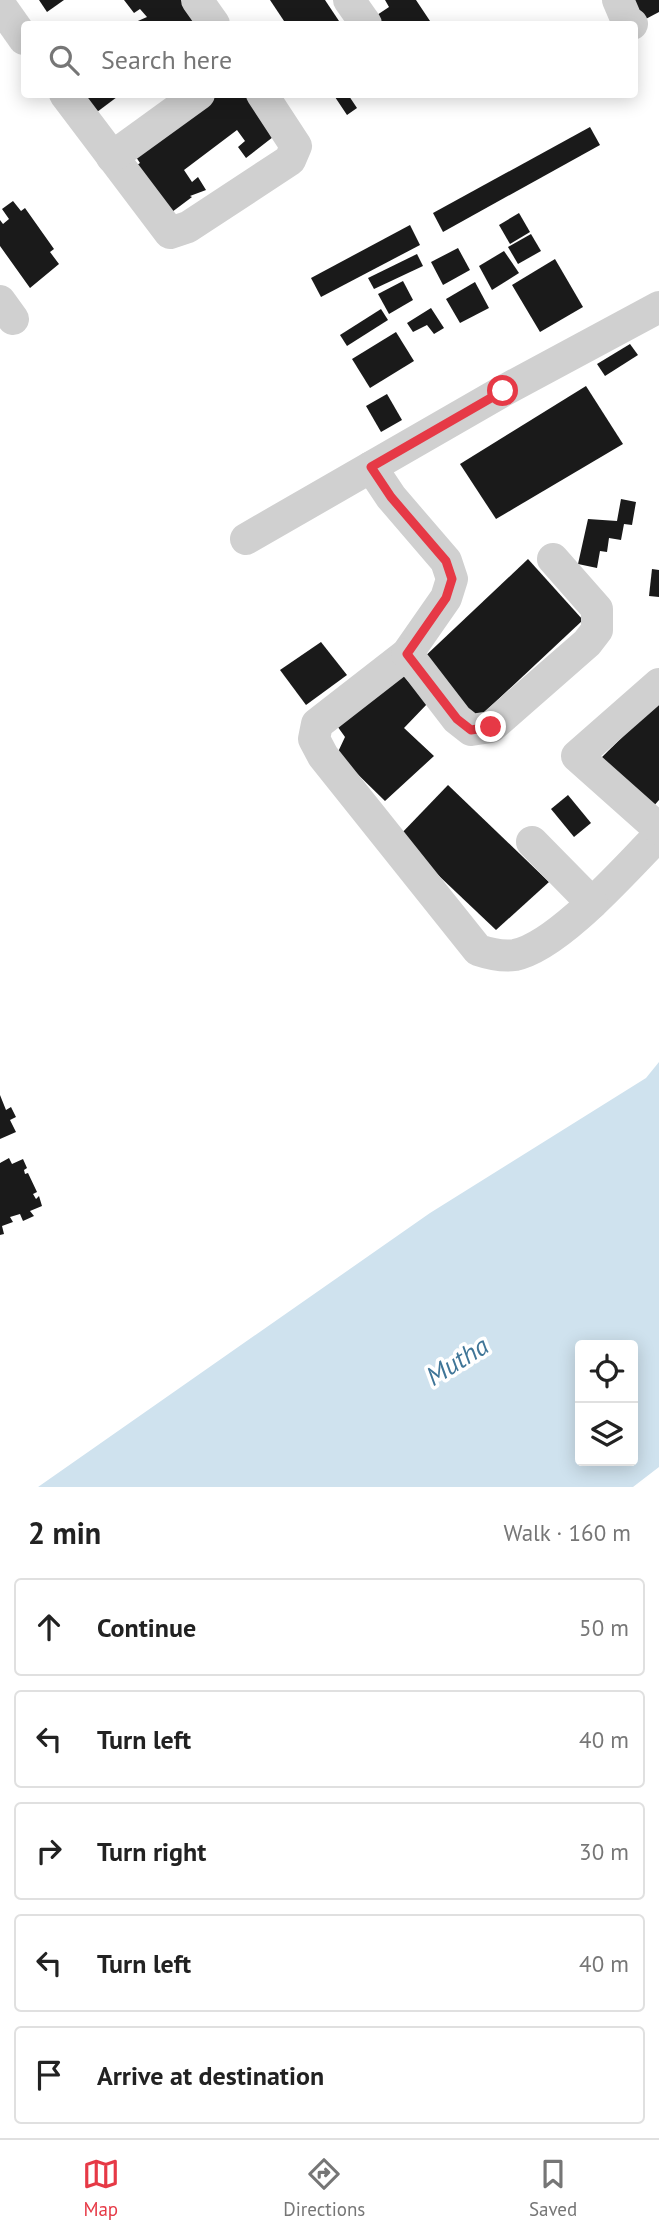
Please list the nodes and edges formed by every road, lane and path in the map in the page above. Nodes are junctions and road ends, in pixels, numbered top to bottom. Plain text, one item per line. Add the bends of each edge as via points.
1 (197, 0) edge
2 (349, 0) edge
3 (618, 0) edge
4 (0, 5) edge
5 (659, 20) edge
6 (212, 21) edge
7 (364, 21) edge
8 (627, 21) edge
9 (638, 28) edge
10 (21, 36) edge
11 (68, 98) edge
12 (193, 98) edge
13 (265, 98) edge
14 (112, 157) junction
15 (659, 307) edge
16 (371, 467) junction
17 (246, 539) dead end
18 (553, 558) dead end
19 (407, 654) junction
20 (659, 684) edge
21 (659, 829) edge
22 (659, 835) edge
23 (532, 842) dead end
24 (592, 903) junction

1 - 6 street
2 - 7 street
3 - 8 street
4 - 10 street
5 - 9 street
11 - 14 street
12 - 14 street
13 - 14 street via 296,146 290,160 188,228 170,233
15 - 16 street
16 - 17 street
16 - 19 street via 446,561 452,579 446,598
18 - 19 street via 597,609 597,629 491,727 471,730 457,719
19 - 24 street via 317,724 314,739 323,756 478,950 517,955 536,947
20 - 21 street via 577,756
22 - 24 street
23 - 24 street

